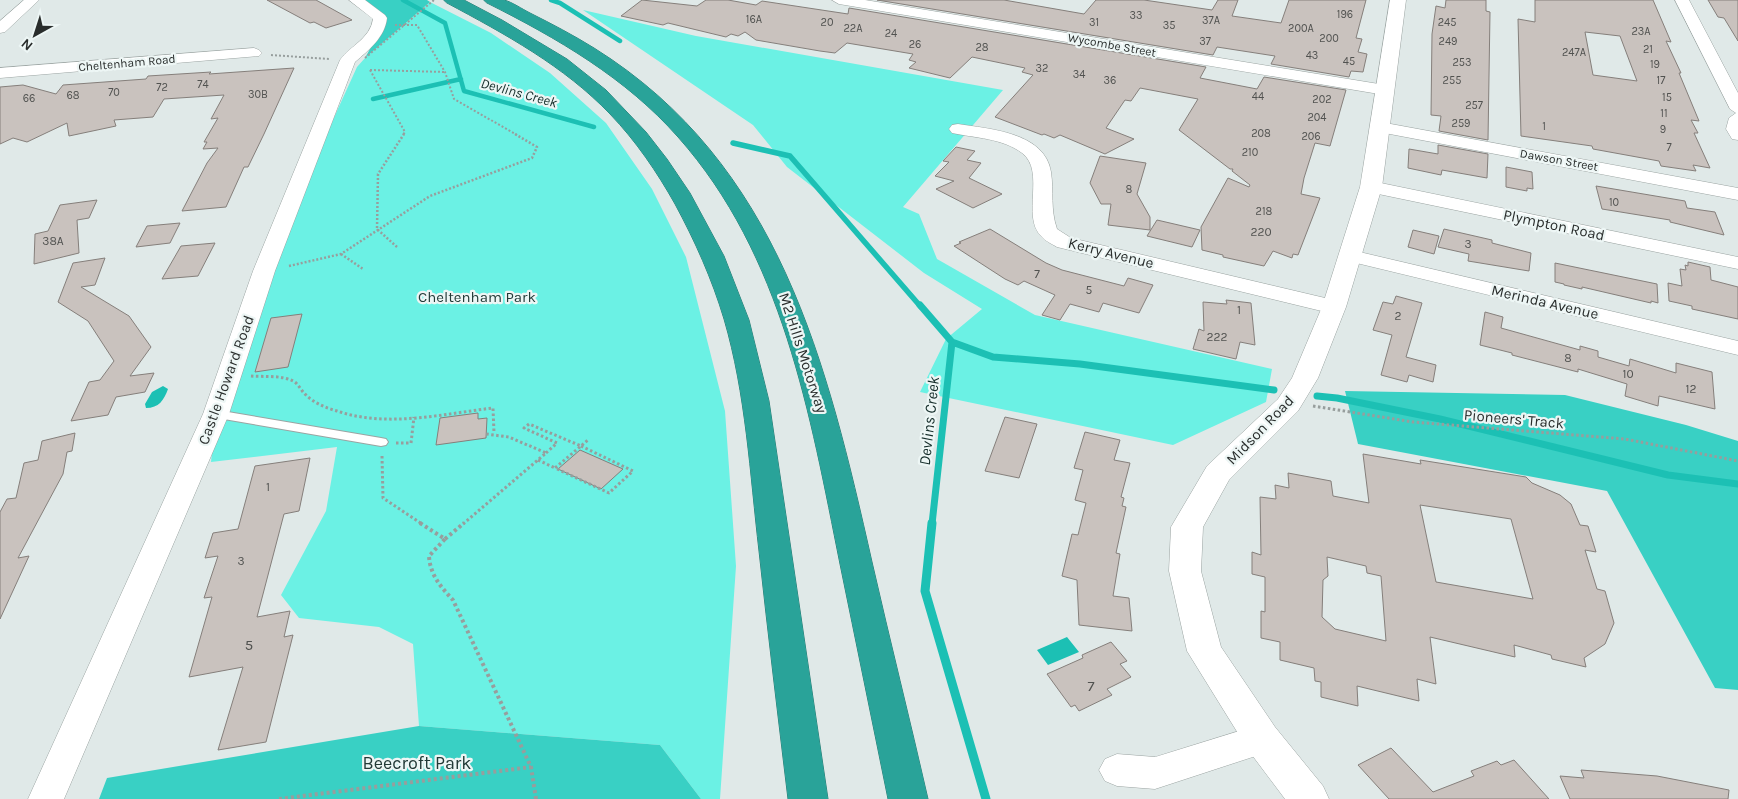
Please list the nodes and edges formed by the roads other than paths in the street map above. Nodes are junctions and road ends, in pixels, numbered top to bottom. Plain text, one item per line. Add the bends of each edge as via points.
1 (32, 0) edge
2 (356, 0) edge
3 (452, 0) edge
4 (492, 0) edge
5 (839, 0) edge
6 (1398, 0) edge
7 (1682, 0) edge
8 (0, 29) edge
9 (254, 53) dead end
10 (0, 73) edge
11 (1385, 90) junction
12 (1738, 109) edge
13 (1738, 118) edge
14 (1380, 127) junction
15 (958, 129) dead end
16 (1738, 135) edge
17 (1371, 187) junction
18 (1738, 194) edge
19 (1351, 256) junction
20 (1738, 263) edge
21 (1334, 307) junction
22 (1738, 348) edge
23 (216, 414) junction
24 (381, 442) road end
25 (1262, 739) junction
26 (1117, 770) dead end
27 (46, 799) edge
28 (808, 799) edge
29 (908, 799) edge
30 (1309, 799) edge

1 - 8 street
2 - 23 street, Castle Howard Road via 380,18 380,26 367,43 362,64 264,272
3 - 28 highway via 547,53 618,111 675,184 706,245 745,351 767,484
4 - 29 highway, M2 Hills Motorway via 575,42 644,92 706,158 744,212 766,252 791,307 830,439
5 - 11 street, Wycombe Street
6 - 11 street, Midson Road
7 - 12 street
9 - 10 street, Cheltenham Road
11 - 14 street, Midson Road
13 - 16 street via 1735,129
14 - 17 street, Midson Road
14 - 18 street, Dawson Street
15 - 21 street, Kerry Avenue via 1006,139 1036,154 1041,167 1042,213 1048,232 1064,243
17 - 19 street, Midson Road
17 - 20 street, Plympton Road
19 - 21 street, Midson Road
19 - 22 street, Merinda Avenue
21 - 25 street, Midson Road via 1305,378 1288,405 1218,473 1187,527 1185,571 1205,651
23 - 24 lane
23 - 27 street, Castle Howard Road
25 - 26 street via 1155,773
25 - 30 street, Midson Road

